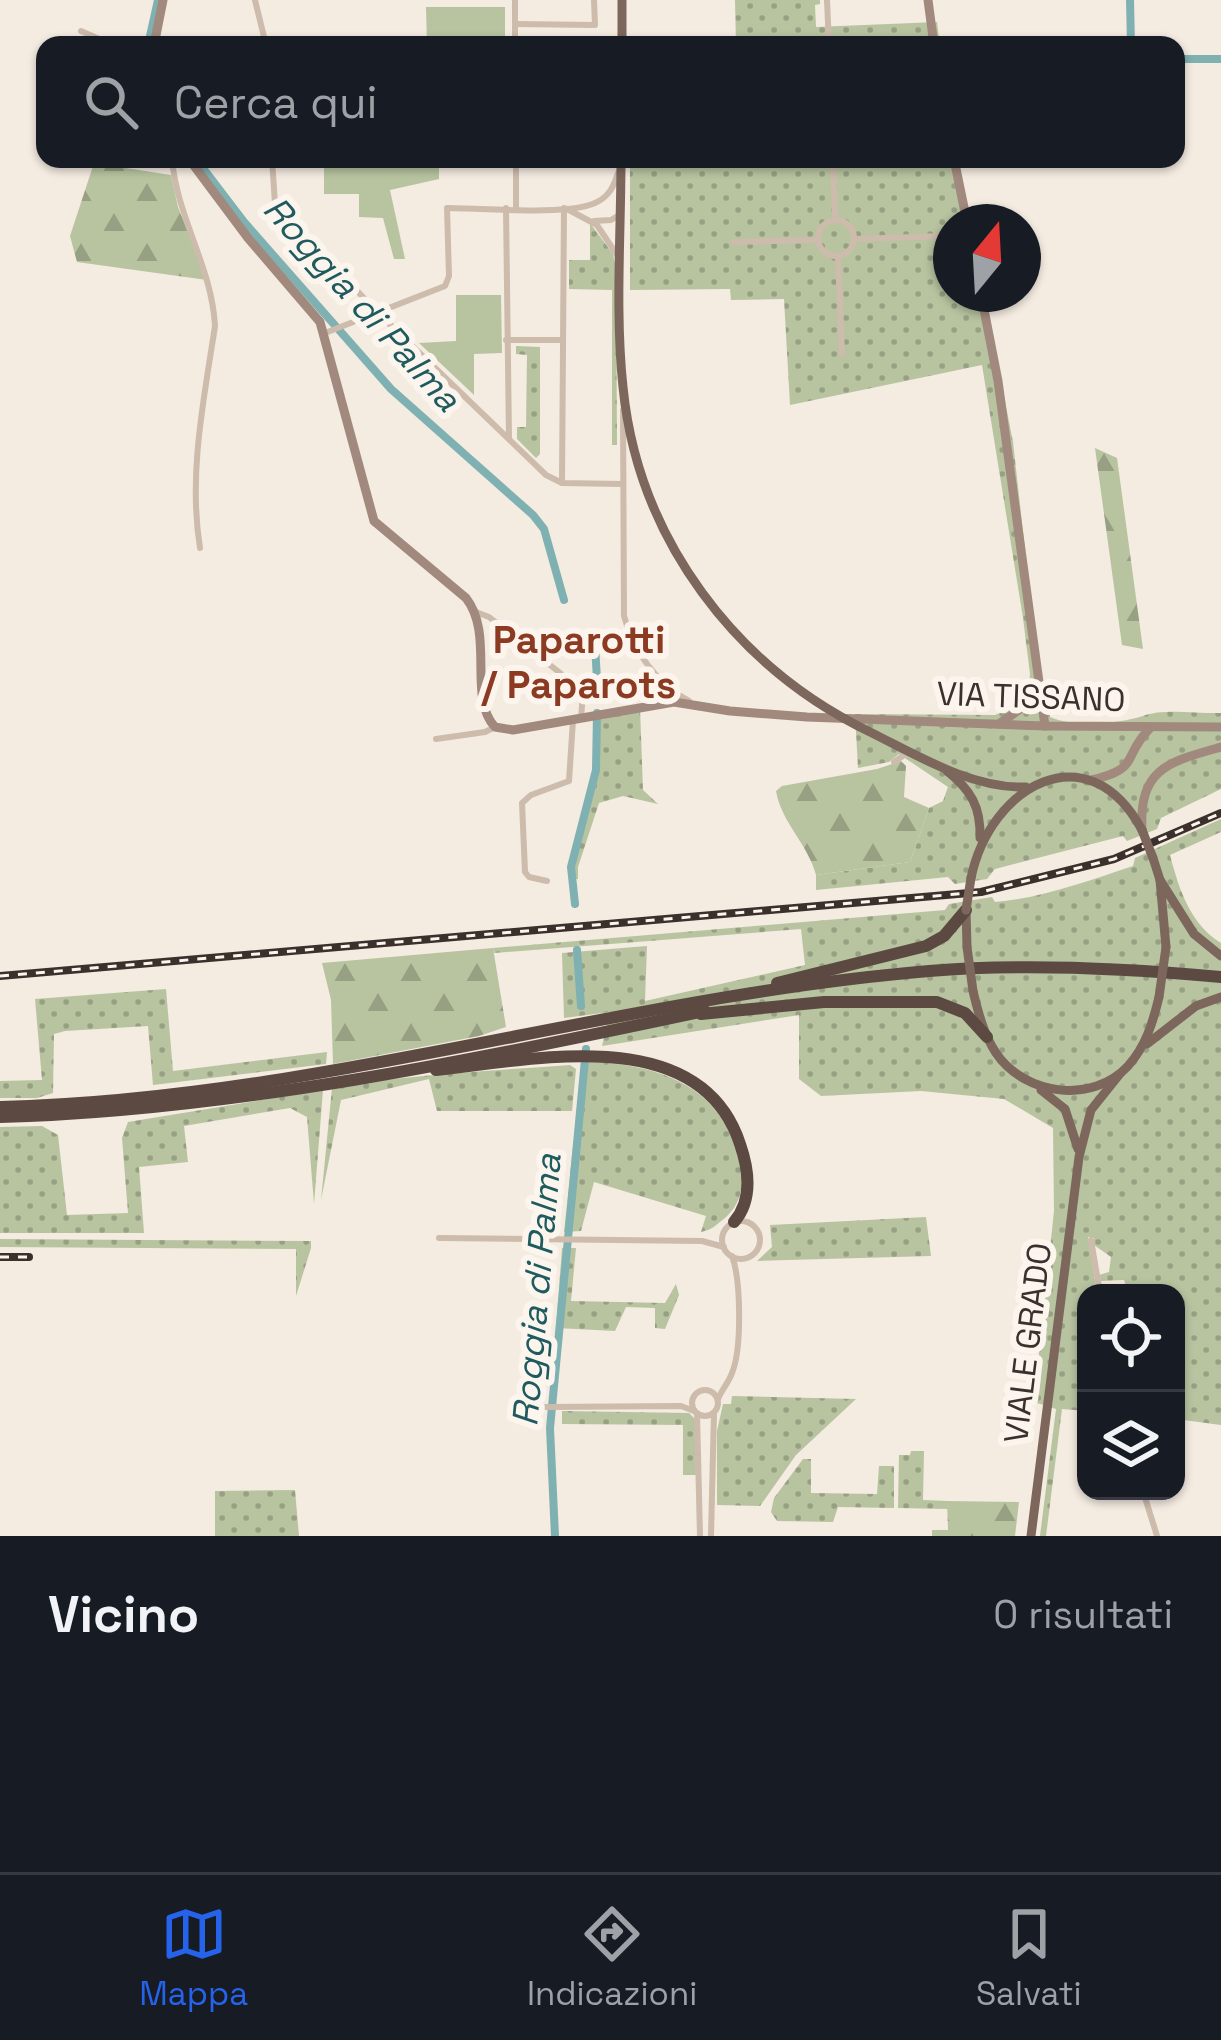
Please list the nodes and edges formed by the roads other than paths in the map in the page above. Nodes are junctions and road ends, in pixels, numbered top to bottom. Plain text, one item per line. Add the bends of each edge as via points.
1 (163, 0) edge
2 (255, 0) edge
3 (514, 0) edge
4 (595, 0) edge
5 (622, 0) edge
6 (827, 0) edge
7 (928, 0) edge
8 (515, 24) junction
9 (81, 31) dead end
10 (92, 36) edge
11 (156, 36) edge
12 (264, 36) edge
13 (515, 36) edge
14 (622, 36) edge
15 (829, 36) edge
16 (933, 36) edge
17 (173, 168) edge
18 (196, 168) edge
19 (273, 168) edge
20 (514, 168) edge
21 (619, 168) edge
22 (621, 168) edge
23 (832, 168) edge
24 (956, 168) edge
25 (963, 204) edge
26 (593, 205) junction
27 (511, 208) junction
28 (564, 208) junction
29 (621, 214) junction
30 (590, 220) junction
31 (835, 220) junction
32 (933, 237) edge
33 (854, 239) junction
34 (818, 240) junction
35 (734, 242) dead end
36 (838, 256) junction
37 (622, 275) junction
38 (985, 312) edge
39 (378, 313) junction
40 (327, 332) junction
41 (506, 340) junction
42 (562, 340) junction
43 (842, 354) dead end
44 (625, 403) junction
45 (509, 438) junction
46 (562, 483) junction
47 (621, 484) junction
48 (200, 548) dead end
49 (476, 612) junction
50 (1039, 679) junction
51 (692, 703) junction
52 (1027, 704) junction
53 (839, 717) junction
54 (578, 720) junction
55 (999, 724) junction
56 (1030, 726) junction
57 (1046, 726) junction
58 (495, 727) junction
59 (1152, 727) junction
60 (1221, 727) edge
61 (1119, 728) junction
62 (436, 739) dead end
63 (1136, 743) junction
64 (1220, 747) edge
65 (910, 751) junction
66 (894, 762) dead end
67 (938, 764) junction
68 (1087, 781) junction
69 (1026, 787) junction
70 (1142, 830) junction
71 (980, 844) junction
72 (1160, 880) junction
73 (547, 881) dead end
74 (966, 910) junction
75 (1221, 956) edge
76 (1141, 971) junction
77 (1221, 977) edge
78 (1221, 998) edge
79 (620, 1017) junction
80 (658, 1021) junction
81 (987, 1037) junction
82 (1143, 1047) junction
83 (1119, 1075) junction
84 (353, 1078) junction
85 (1031, 1084) junction
86 (0, 1107) edge
87 (0, 1117) edge
88 (1079, 1157) junction
89 (729, 1226) junction
90 (439, 1238) dead end
91 (1090, 1240) dead end
92 (702, 1241) junction
93 (724, 1247) junction
94 (732, 1256) junction
95 (750, 1256) junction
96 (738, 1275) junction
97 (1098, 1284) edge
98 (727, 1382) junction
99 (706, 1389) junction
100 (718, 1399) junction
101 (692, 1400) junction
102 (681, 1406) junction
103 (549, 1407) dead end
104 (696, 1413) junction
105 (714, 1413) junction
106 (1146, 1500) edge
107 (700, 1536) edge
108 (711, 1536) edge
109 (1031, 1536) edge
110 (1157, 1536) edge

1 - 11 street
2 - 12 street
3 - 8 street
4 - 8 street via 595,25
5 - 14 main road
6 - 15 street
7 - 16 street
8 - 13 street
9 - 10 street
17 - 48 street via 214,305 196,461
18 - 40 street
19 - 39 street via 275,204
20 - 27 street
21 - 26 street via 613,189
22 - 29 main road
23 - 31 street
24 - 25 street
26 - 28 street
26 - 29 street
27 - 28 street
27 - 39 street via 447,208 447,283
27 - 41 street
28 - 30 street
28 - 42 street
29 - 30 street
29 - 37 main road
30 - 37 street via 616,251
31 - 33 street
31 - 34 street
32 - 33 street
33 - 36 street
34 - 35 street
34 - 36 street
36 - 43 street
37 - 44 main road
38 - 50 street
39 - 40 street
39 - 45 street
40 - 49 street via 374,521
41 - 42 street
41 - 45 street
42 - 46 street
44 - 47 street
44 - 53 main road via 648,494 698,588 754,654
45 - 46 street
46 - 47 street
47 - 51 street via 626,626 661,680
49 - 54 street via 583,691
49 - 58 street via 485,707
50 - 52 street
50 - 57 street
51 - 53 street, VIA TISSANO
51 - 54 street, VIA TISSANO
52 - 55 street
52 - 56 street
53 - 55 street, VIA TISSANO
53 - 65 main road
54 - 58 street, VIA TISSANO
54 - 73 street via 568,781 527,797 520,810 525,872
55 - 56 street, VIA TISSANO
56 - 57 street, VIA TISSANO
57 - 61 street, VIA TISSANO
58 - 62 street
59 - 60 street, VIA TISSANO
59 - 61 street, VIA TISSANO
59 - 63 street
61 - 63 street
63 - 68 street via 1131,763
64 - 70 street via 1154,774 1143,796
65 - 66 street
65 - 67 main road
67 - 69 main road
67 - 71 main road via 971,794
68 - 69 main road
68 - 70 main road via 1124,804
69 - 71 main road
70 - 72 main road, bridge
71 - 74 main road, bridge
72 - 75 main road via 1194,934
72 - 82 main road, bridge via 1166,946
74 - 79 highway via 936,941 907,952
74 - 81 main road, bridge via 973,991
76 - 77 highway
76 - 79 highway via 930,971
76 - 80 highway via 931,977
78 - 82 main road via 1196,1006
79 - 86 highway via 223,1087
80 - 81 highway via 768,1006 926,1001 958,1008
80 - 84 highway
81 - 85 main road
82 - 83 main road
83 - 85 main road via 1082,1089
83 - 88 main road, VIALE GRADO via 1090,1110
84 - 87 highway
84 - 89 highway via 586,1055 678,1073 738,1136 745,1202
85 - 88 main road, VIALE GRADO via 1065,1109
88 - 109 main road, VIALE GRADO
89 - 92 street
89 - 93 street
89 - 95 street via 752,1224 760,1234
90 - 92 street
91 - 97 street
92 - 93 street
93 - 94 street
94 - 95 street
94 - 96 street
95 - 96 street
96 - 98 street
98 - 99 street
98 - 100 street
99 - 100 street
99 - 101 street
100 - 105 street
101 - 102 street
101 - 104 street
102 - 103 street
102 - 104 street
104 - 105 street
104 - 107 street
105 - 108 street
106 - 110 street

